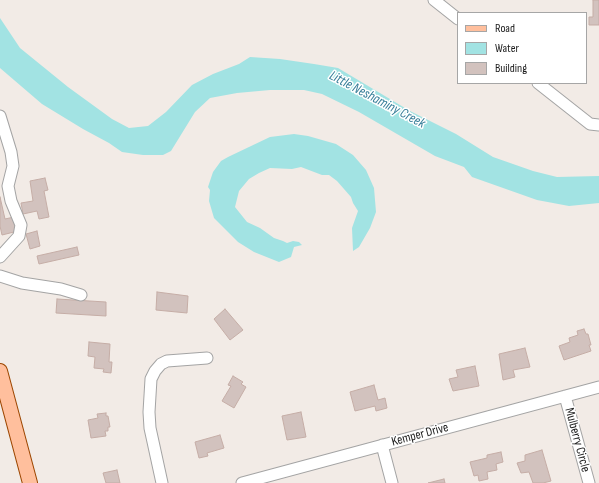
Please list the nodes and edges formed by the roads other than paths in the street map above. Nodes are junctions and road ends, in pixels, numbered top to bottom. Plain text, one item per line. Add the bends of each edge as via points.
1 (434, 0) edge
2 (457, 18) edge
3 (539, 84) edge
4 (0, 116) edge
5 (599, 125) edge
6 (0, 258) edge
7 (0, 276) edge
8 (81, 295) dead end
9 (207, 358) dead end
10 (0, 371) edge
11 (599, 387) edge
12 (565, 396) junction
13 (382, 445) junction
14 (30, 483) edge
15 (162, 483) edge
16 (242, 483) edge
17 (392, 483) edge
18 (588, 483) edge

1 - 2 street
3 - 5 street via 590,124
4 - 6 street via 13,166 8,186 21,225 19,236
7 - 8 street
9 - 15 street via 167,361 161,364 151,379 150,428
10 - 14 main road
11 - 12 street, Kemper Drive
12 - 13 street, Kemper Drive
12 - 18 street, Mulberry Circle
13 - 16 street, Kemper Drive
13 - 17 street

